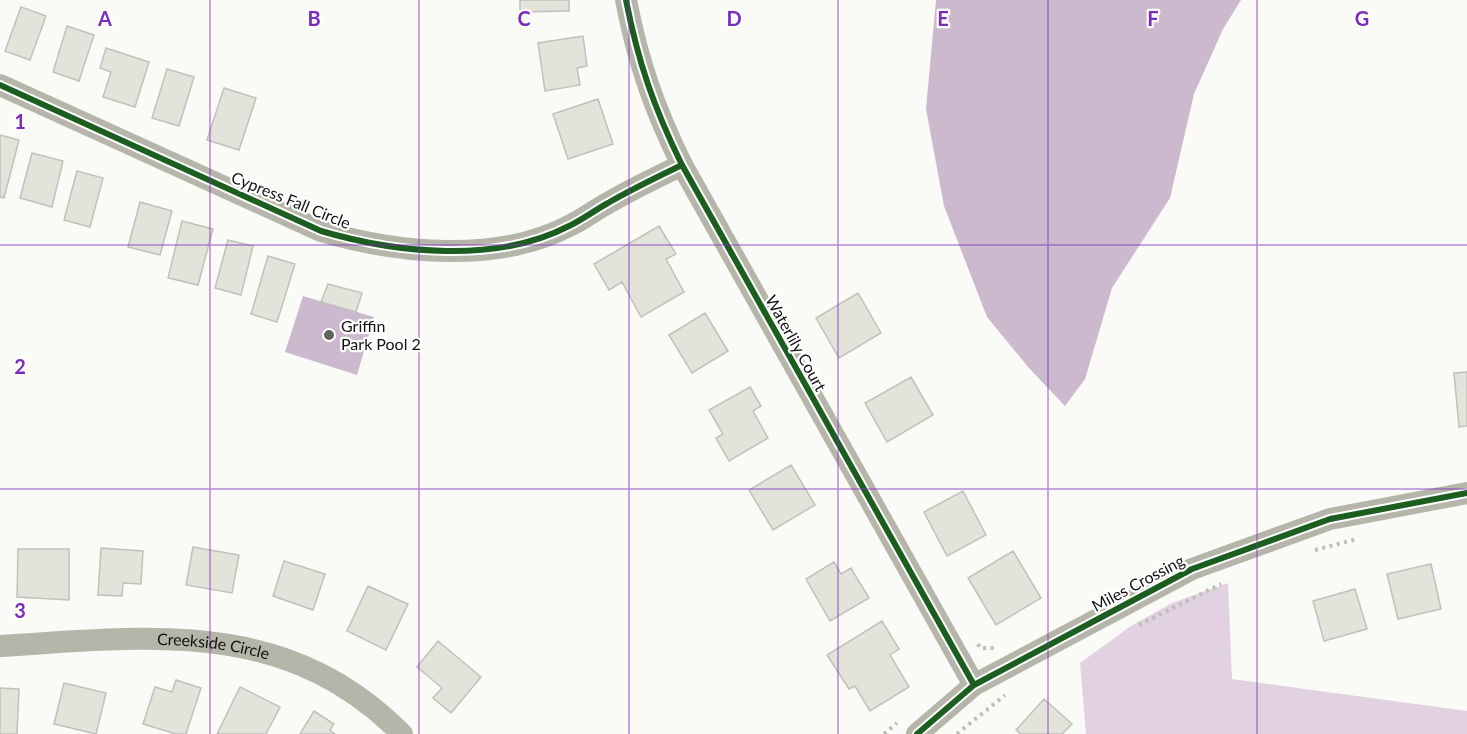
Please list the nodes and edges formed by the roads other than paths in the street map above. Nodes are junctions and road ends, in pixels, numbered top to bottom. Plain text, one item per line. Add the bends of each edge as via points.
1 (626, 0) edge
2 (0, 85) edge
3 (682, 165) junction
4 (1467, 492) edge
5 (0, 646) edge
6 (974, 685) junction
7 (910, 725) edge
8 (402, 734) edge

1 - 3 street, Waterlily Court via 637,57
2 - 3 street, Cypress Fall Circle via 321,231 362,243 437,252 518,245 567,227
3 - 6 street, Waterlily Court
4 - 6 street, Miles Crossing via 1330,519 1192,569
5 - 8 street, Creekside Circle via 180,639 265,651 309,668 347,689
6 - 7 street, Miles Crossing

